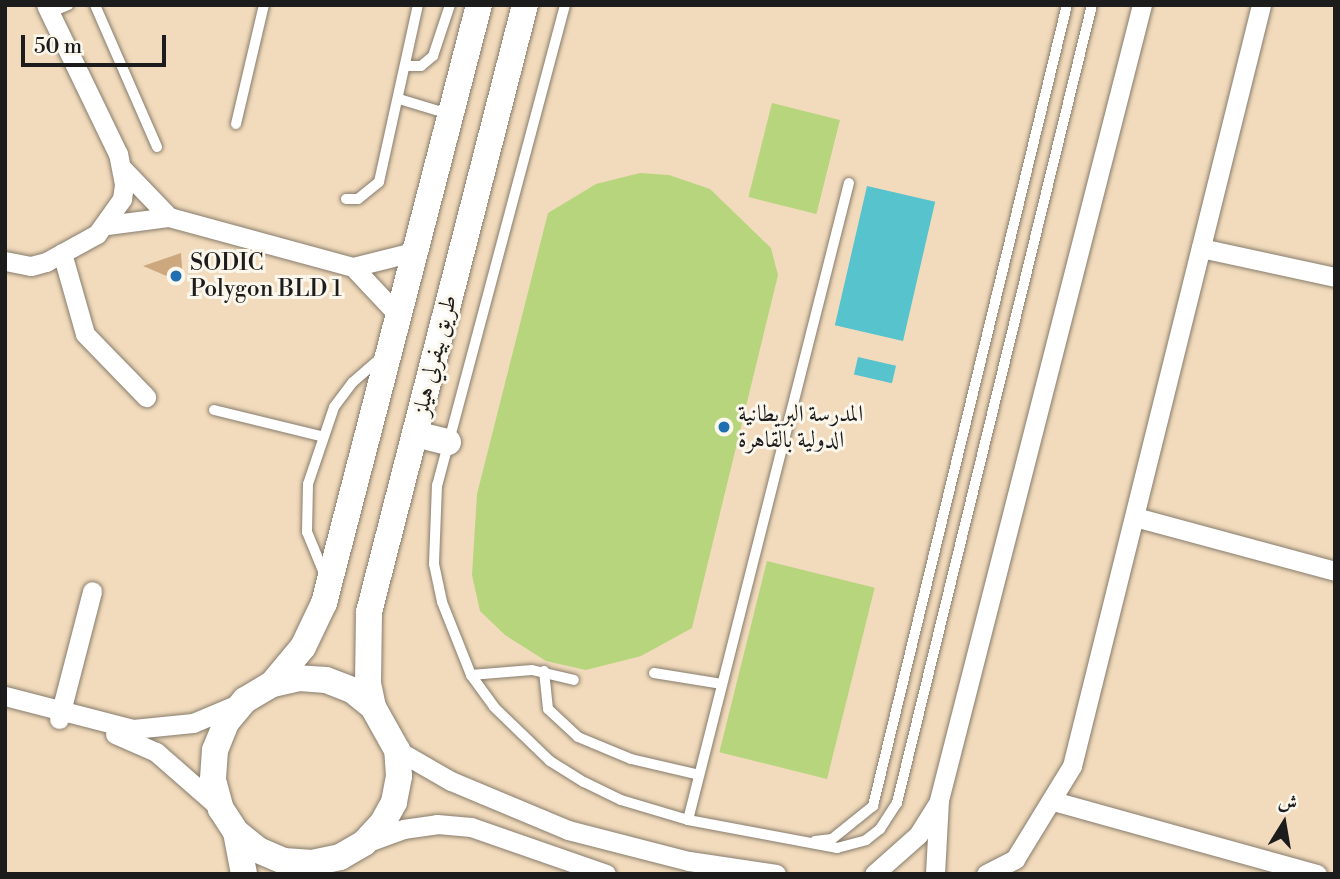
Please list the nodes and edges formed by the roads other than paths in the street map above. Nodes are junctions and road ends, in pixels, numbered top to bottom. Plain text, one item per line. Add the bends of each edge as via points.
1 (68, 5) edge
2 (95, 5) edge
3 (264, 5) edge
4 (418, 5) edge
5 (450, 5) edge
6 (479, 5) edge
7 (525, 5) edge
8 (565, 5) edge
9 (1067, 5) edge
10 (1092, 5) edge
11 (1142, 5) edge
12 (1261, 5) edge
13 (48, 9) edge
14 (407, 66) junction
15 (399, 99) junction
16 (451, 115) junction
17 (236, 124) dead end
18 (157, 148) dead end
19 (123, 169) junction
20 (849, 183) dead end
21 (346, 199) dead end
22 (169, 217) junction
23 (107, 225) junction
24 (1201, 247) junction
25 (418, 251) junction
26 (62, 253) junction
27 (5, 261) edge
28 (353, 267) junction
29 (1335, 278) edge
30 (400, 317) junction
31 (391, 349) junction
32 (146, 397) dead end
33 (214, 410) dead end
34 (415, 434) junction
35 (321, 436) junction
36 (448, 442) junction
37 (1135, 517) junction
38 (1335, 571) edge
39 (329, 583) junction
40 (92, 592) dead end
41 (544, 671) junction
42 (654, 673) dead end
43 (471, 675) junction
44 (575, 680) dead end
45 (272, 684) junction
46 (722, 684) junction
47 (5, 696) edge
48 (245, 700) junction
49 (5, 706) edge
50 (373, 707) junction
51 (60, 715) junction
52 (397, 750) junction
53 (699, 775) junction
54 (939, 800) junction
55 (1053, 801) junction
56 (873, 806) junction
57 (221, 809) junction
58 (891, 816) junction
59 (688, 820) junction
60 (852, 826) junction
61 (236, 832) junction
62 (866, 840) junction
63 (808, 842) junction
64 (364, 843) junction
65 (331, 865) edge
66 (687, 867) edge
67 (1004, 870) edge
68 (244, 874) edge
69 (606, 874) edge
70 (776, 874) edge
71 (874, 874) edge
72 (935, 874) edge
73 (986, 874) edge
74 (1317, 874) edge

1 - 13 lane
2 - 18 lane
3 - 17 lane
4 - 14 lane
5 - 14 lane via 433,56 421,66
6 - 16 street, طريق بيفرلي هيلز
7 - 34 street, طريق بيفرلي هيلز
8 - 36 lane
9 - 56 lane
10 - 58 lane
11 - 54 street
12 - 24 street
13 - 19 street
14 - 15 lane
15 - 16 lane
15 - 21 lane via 379,181 358,199
16 - 25 street, طريق بيفرلي هيلز
19 - 22 street
19 - 23 street via 122,199
20 - 46 lane
22 - 23 street
22 - 28 street
23 - 26 street
24 - 29 street
24 - 37 street
25 - 28 street
25 - 30 street, طريق بيفرلي هيلز
26 - 27 street via 31,266
26 - 32 street via 85,334
28 - 30 street
30 - 31 street, طريق بيفرلي هيلز
31 - 35 lane via 348,388
31 - 39 street, طريق بيفرلي هيلز
33 - 35 lane
34 - 36 street
34 - 50 street, طريق بيفرلي هيلز via 367,624 365,660
35 - 39 lane via 305,516 311,548
36 - 43 lane via 436,485 434,564 450,627
37 - 38 street
37 - 55 street via 1072,766
39 - 45 street, طريق بيفرلي هيلز via 303,647
40 - 51 street
41 - 43 lane
41 - 44 lane
41 - 53 lane via 548,709 578,737 631,759
42 - 46 lane
43 - 59 lane via 503,717 550,761 621,800
45 - 48 street
45 - 50 street via 299,678 326,680 352,690
46 - 53 lane
47 - 51 street
48 - 51 street via 193,723 148,730
48 - 57 street via 226,723 215,750 213,780
49 - 51 street
50 - 52 street
51 - 57 street via 138,742
52 - 64 street via 394,802
52 - 66 street via 451,781 568,830
53 - 59 lane
54 - 71 street via 918,835
54 - 72 street
55 - 67 street
55 - 74 street
56 - 58 lane
56 - 60 lane
57 - 61 street
58 - 62 lane
59 - 63 lane
60 - 62 lane
60 - 63 lane via 832,839
61 - 65 street via 258,850 284,861
61 - 68 street
62 - 63 lane via 837,848
64 - 65 street
64 - 69 street via 403,829 436,824 466,827
66 - 70 street
67 - 73 street

